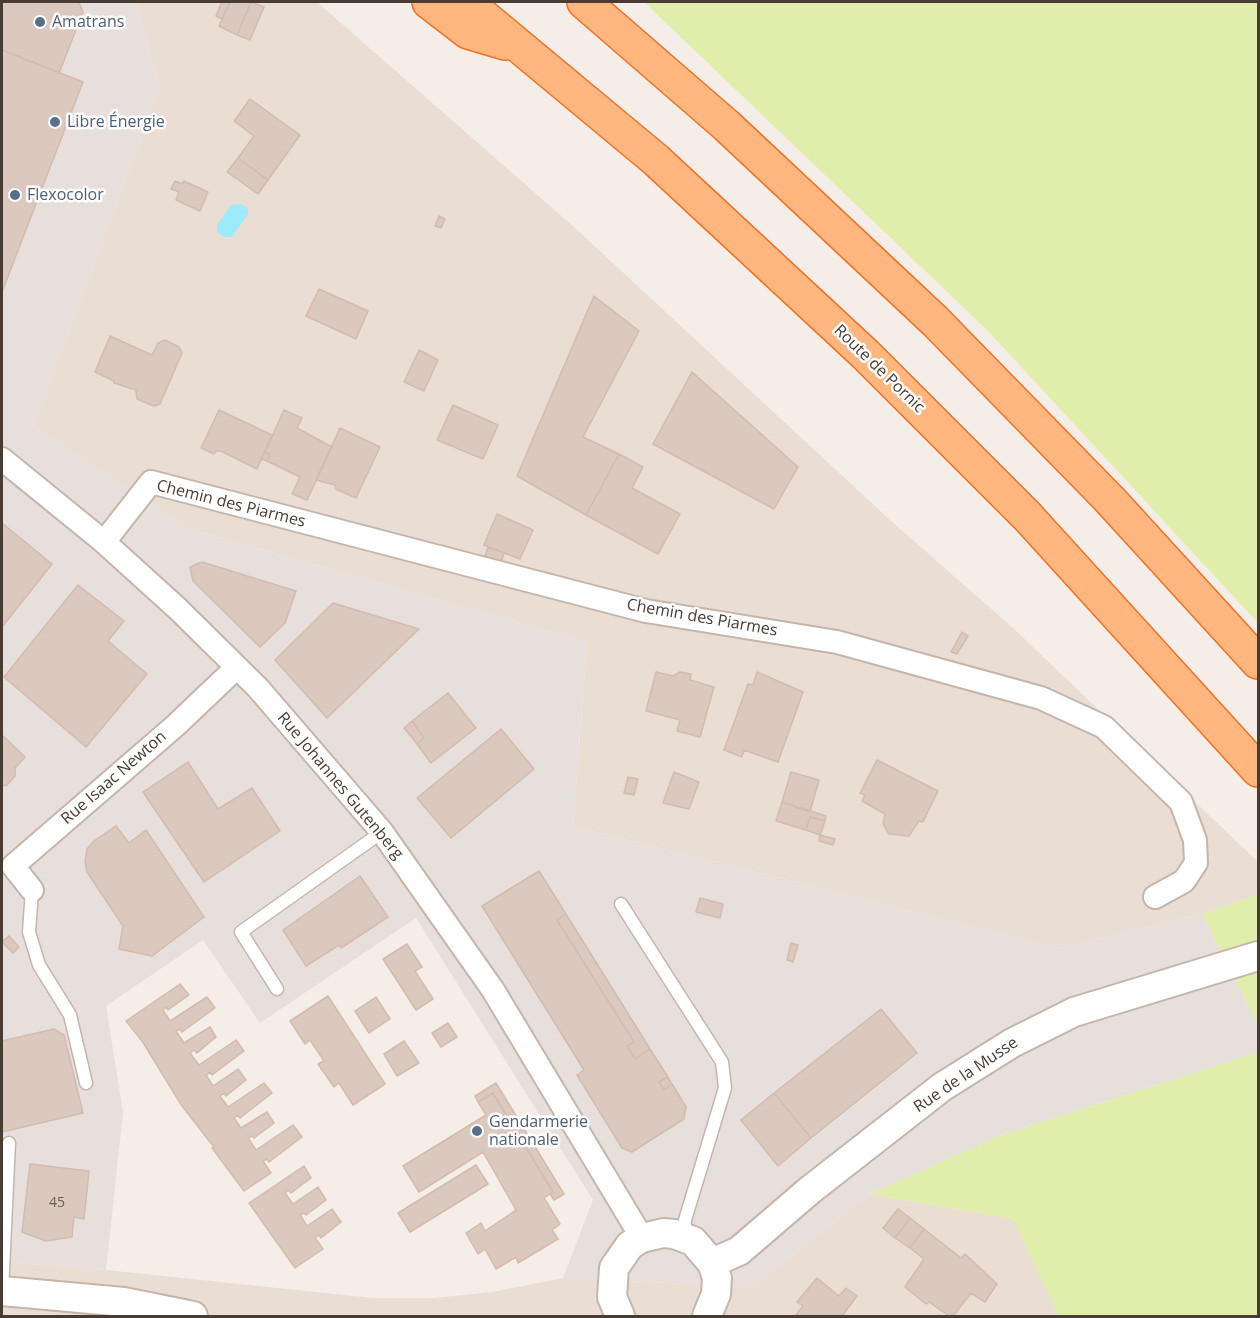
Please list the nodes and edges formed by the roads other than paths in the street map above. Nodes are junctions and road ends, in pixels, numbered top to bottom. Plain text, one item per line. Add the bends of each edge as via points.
1 (429, 2) edge
2 (466, 2) edge
3 (584, 2) edge
4 (523, 48) junction
5 (2, 459) edge
6 (104, 542) junction
7 (1258, 662) edge
8 (237, 668) junction
9 (1258, 771) edge
10 (382, 832) junction
11 (32, 890) joint
12 (1155, 897) dead end
13 (621, 904) dead end
14 (1258, 956) edge
15 (276, 989) dead end
16 (86, 1083) dead end
17 (9, 1143) dead end
18 (684, 1237) junction
19 (642, 1238) junction
20 (712, 1263) junction
21 (2, 1291) edge
22 (611, 1315) edge
23 (193, 1317) edge
24 (707, 1317) edge

1 - 4 highway via 468,32
2 - 4 highway, Route de Pornic
3 - 7 highway via 736,134 935,321 1045,431
4 - 9 highway, Route de Pornic via 656,160 882,371 1042,532
5 - 6 street, Rue Johannes Gutenberg
6 - 8 street, Rue Johannes Gutenberg
6 - 12 street, Chemin des Piarmes via 151,483 646,611 837,642 1041,698 1104,727 1181,802 1195,840 1196,863 1184,881
8 - 10 street, Rue Johannes Gutenberg
8 - 11 street, Rue Isaac Newton via 13,866
10 - 15 lane via 241,932
10 - 19 street, Rue Johannes Gutenberg via 493,990
11 - 16 lane via 29,932 39,965 70,1015
13 - 18 lane via 723,1062 723,1097 684,1220
14 - 20 street, Rue de la Musse via 1074,1012 1012,1043 942,1087 739,1251
17 - 21 lane
18 - 19 street via 663,1233
18 - 20 street
19 - 22 street via 630,1245 614,1268
20 - 24 street via 717,1278 716,1294
21 - 23 street via 124,1302

